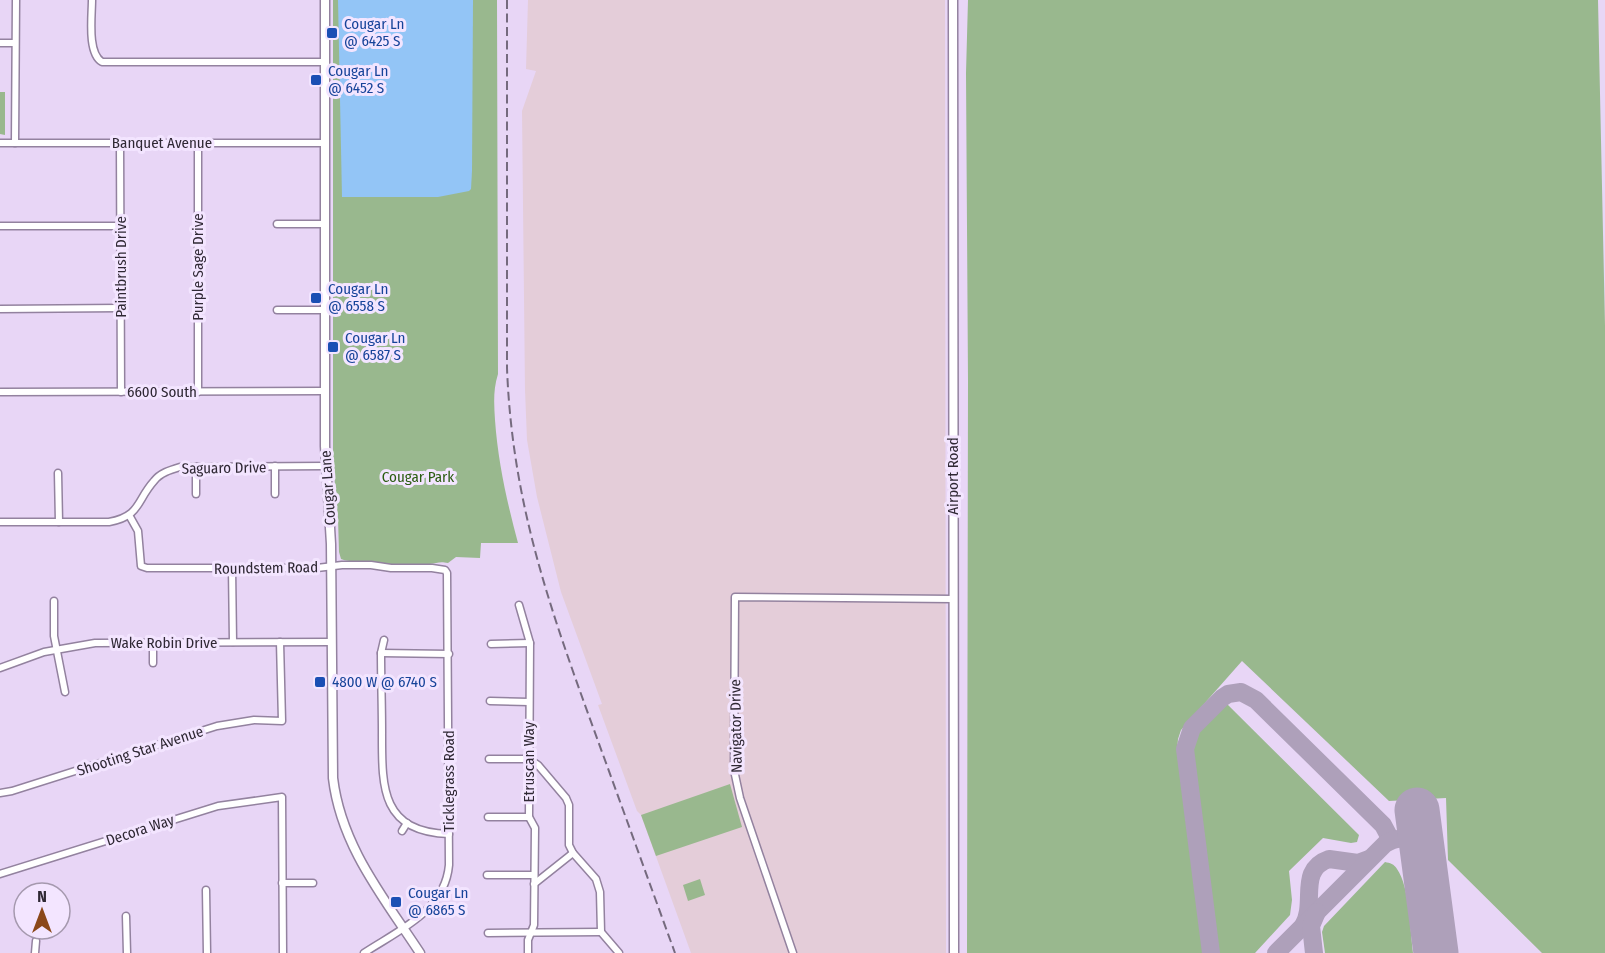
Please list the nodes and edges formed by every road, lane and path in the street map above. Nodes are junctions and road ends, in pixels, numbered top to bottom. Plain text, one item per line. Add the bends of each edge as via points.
1 (16, 0) edge
2 (92, 0) edge
3 (325, 0) edge
4 (952, 0) edge
5 (0, 43) edge
6 (15, 43) junction
7 (325, 62) junction
8 (15, 142) junction
9 (120, 142) junction
10 (198, 142) junction
11 (325, 142) junction
12 (0, 143) edge
13 (277, 224) dead end
14 (325, 224) junction
15 (0, 226) edge
16 (120, 226) junction
17 (121, 308) junction
18 (0, 309) edge
19 (277, 310) dead end
20 (325, 310) junction
21 (325, 391) junction
22 (0, 392) edge
23 (121, 392) junction
24 (198, 392) junction
25 (275, 466) junction
26 (326, 466) junction
27 (196, 467) junction
28 (58, 473) dead end
29 (275, 494) dead end
30 (196, 495) dead end
31 (129, 515) junction
32 (0, 522) edge
33 (59, 522) junction
34 (331, 566) junction
35 (232, 568) junction
36 (445, 570) joint
37 (954, 599) junction
38 (54, 601) dead end
39 (519, 605) dead end
40 (384, 640) dead end
41 (153, 642) junction
42 (232, 642) junction
43 (280, 642) junction
44 (331, 642) junction
45 (491, 644) dead end
46 (530, 644) junction
47 (57, 650) junction
48 (381, 653) junction
49 (449, 654) junction
50 (153, 663) dead end
51 (0, 668) edge
52 (65, 692) dead end
53 (490, 701) dead end
54 (528, 702) junction
55 (489, 759) dead end
56 (529, 759) junction
57 (0, 793) edge
58 (488, 817) dead end
59 (529, 817) junction
60 (407, 823) junction
61 (402, 831) dead end
62 (449, 834) junction
63 (573, 853) junction
64 (0, 874) edge
65 (487, 874) dead end
66 (534, 875) junction
67 (282, 883) junction
68 (313, 883) dead end
69 (534, 884) junction
70 (206, 890) dead end
71 (126, 916) dead end
72 (403, 927) junction
73 (601, 932) junction
74 (488, 933) dead end
75 (531, 933) junction
76 (36, 941) dead end
77 (35, 953) edge
78 (127, 953) edge
79 (207, 953) edge
80 (283, 953) edge
81 (364, 953) edge
82 (420, 953) edge
83 (528, 953) edge
84 (619, 953) edge
85 (793, 953) edge
86 (954, 953) edge

1 - 6 street
2 - 7 street via 92,48 96,59 108,63
3 - 7 main road, Cougar Lane
4 - 37 main road, Airport Road
5 - 6 street
6 - 8 street
7 - 11 main road, Cougar Lane
8 - 9 street, Banquet Avenue
8 - 12 street, Banquet Avenue
9 - 10 street, Banquet Avenue
9 - 16 street, Paintbrush Drive
10 - 11 street, Banquet Avenue
10 - 24 street, Purple Sage Drive
11 - 14 main road, Cougar Lane
13 - 14 street
14 - 20 main road, Cougar Lane
15 - 16 street
16 - 17 street, Paintbrush Drive
17 - 18 street
17 - 23 street, Paintbrush Drive
19 - 20 street
20 - 21 main road, Cougar Lane
21 - 24 street, 6600 South
21 - 26 main road, Cougar Lane
22 - 23 street, 6600 South
23 - 24 street, 6600 South
25 - 26 street, Saguaro Drive
25 - 27 street, Saguaro Drive
25 - 29 street
26 - 34 main road, Cougar Lane
27 - 30 street
27 - 31 street, Saguaro Drive via 163,473
28 - 33 street
31 - 33 street via 109,522
31 - 35 street, Roundstem Road via 138,531 141,566
32 - 33 street
34 - 35 street, Roundstem Road
34 - 36 street, Roundstem Road
34 - 44 main road, Cougar Lane
35 - 42 street
36 - 49 street, Ticklegrass Road
37 - 85 street, Navigator Drive via 735,597 734,770
37 - 86 main road, Airport Road
38 - 47 street
39 - 46 street, Etruscan Way
40 - 48 street
41 - 42 street, Wake Robin Drive
41 - 47 street, Wake Robin Drive via 95,643
41 - 50 street
42 - 43 street, Wake Robin Drive
43 - 44 street, Wake Robin Drive
43 - 57 street, Shooting Star Avenue via 282,721 223,724
44 - 72 main road, Cougar Lane via 332,767 339,811 356,854
45 - 46 street
46 - 54 street, Etruscan Way
47 - 51 street, Wake Robin Drive
47 - 52 street
48 - 49 street
48 - 60 street via 383,785 390,804
49 - 62 street, Ticklegrass Road
53 - 54 street
54 - 56 street, Etruscan Way
55 - 56 street
56 - 59 street, Etruscan Way
56 - 63 street via 568,801 569,845
58 - 59 street
59 - 66 street, Etruscan Way via 535,828
60 - 61 street
60 - 62 street via 425,831
62 - 72 street, Ticklegrass Road via 449,871 443,891 431,907
63 - 69 street
63 - 73 street via 596,879
64 - 67 street, Decora Way via 218,806 282,797
65 - 66 street
66 - 69 street, Etruscan Way
67 - 68 street
67 - 80 street
69 - 75 street, Etruscan Way
70 - 79 street
71 - 78 street
72 - 81 street, Ticklegrass Road
72 - 82 main road, Cougar Lane
73 - 75 street
73 - 84 street
74 - 75 street
75 - 83 street, Etruscan Way
76 - 77 street

